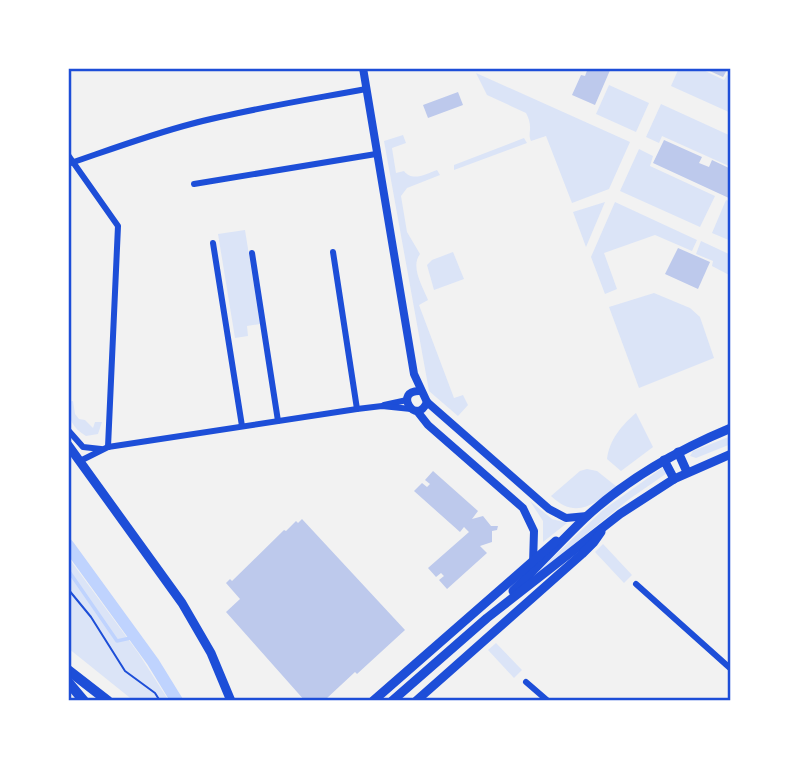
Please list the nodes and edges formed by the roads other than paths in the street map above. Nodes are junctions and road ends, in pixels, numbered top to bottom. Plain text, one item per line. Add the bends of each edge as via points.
1 (362, 68) edge
2 (366, 89) junction
3 (376, 154) junction
4 (68, 155) edge
5 (71, 163) edge
6 (194, 184) dead end
7 (213, 243) dead end
8 (332, 252) dead end
9 (252, 253) dead end
10 (414, 374) junction
11 (421, 391) junction
12 (427, 402) junction
13 (411, 403) junction
14 (357, 409) junction
15 (278, 421) junction
16 (242, 426) junction
17 (731, 428) edge
18 (68, 430) edge
19 (68, 445) edge
20 (105, 448) junction
21 (481, 449) junction
22 (678, 452) junction
23 (731, 454) edge
24 (664, 460) junction
25 (80, 461) junction
26 (470, 461) junction
27 (687, 472) junction
28 (674, 479) junction
29 (587, 516) junction
30 (604, 526) junction
31 (534, 558) junction
32 (530, 574) junction
33 (636, 583) dead end
34 (487, 618) junction
35 (731, 669) edge
36 (68, 670) edge
37 (68, 682) edge
38 (526, 682) dead end
39 (84, 701) edge
40 (108, 701) edge
41 (231, 701) edge
42 (373, 701) edge
43 (392, 701) edge
44 (416, 701) edge
45 (548, 701) edge

1 - 2 street
2 - 3 street
2 - 5 street via 191,124
3 - 6 street
3 - 10 street
4 - 5 street
5 - 20 street via 118,226
7 - 16 street
8 - 14 street
9 - 15 street
10 - 11 street
10 - 13 street
11 - 12 street
11 - 13 street via 415,391
12 - 13 street via 424,409
12 - 21 street
13 - 14 street
13 - 26 street via 424,421
14 - 15 street
15 - 16 street
16 - 20 street
17 - 22 main road
18 - 20 street via 83,447
19 - 25 main road
20 - 25 street
21 - 26 street
21 - 29 street via 556,514
22 - 24 main road
22 - 27 main road
23 - 27 main road
24 - 28 main road
24 - 29 main road
25 - 41 main road via 192,620
26 - 31 street via 527,512 534,531
27 - 28 main road
28 - 30 main road
29 - 31 main road
29 - 32 main road
30 - 34 main road
30 - 44 main road via 582,554
31 - 32 street
31 - 42 main road
32 - 34 main road
33 - 35 street
34 - 43 main road
36 - 40 main road
37 - 39 main road
38 - 45 street

